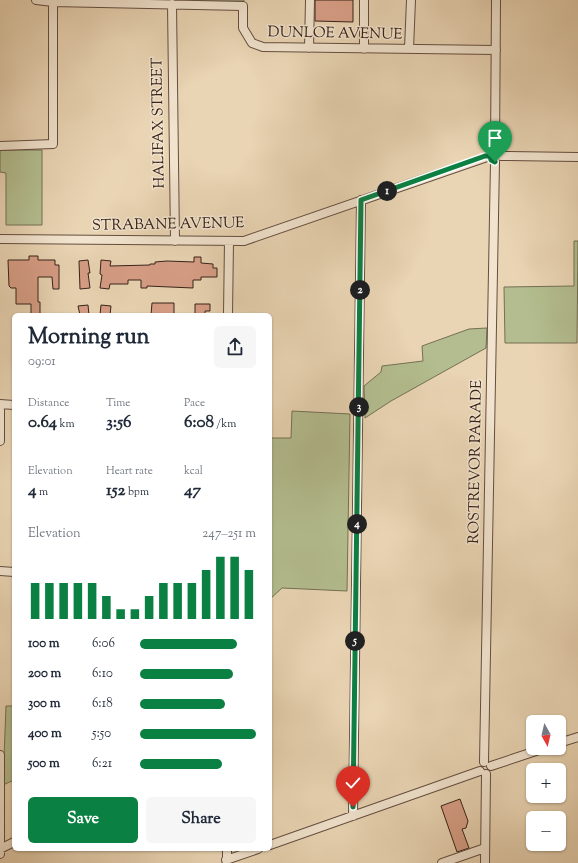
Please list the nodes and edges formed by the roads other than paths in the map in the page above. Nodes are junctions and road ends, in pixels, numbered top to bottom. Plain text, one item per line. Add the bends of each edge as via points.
1 (36, 0) edge
2 (310, 0) edge
3 (364, 0) edge
4 (411, 0) edge
5 (496, 0) edge
6 (53, 2) junction
7 (244, 3) edge
8 (172, 4) junction
9 (309, 48) junction
10 (364, 49) junction
11 (408, 49) junction
12 (496, 50) junction
13 (0, 146) edge
14 (493, 156) junction
15 (578, 157) edge
16 (361, 200) junction
17 (0, 239) edge
18 (175, 241) junction
19 (229, 241) junction
20 (228, 313) edge
21 (0, 404) edge
22 (12, 405) edge
23 (0, 410) edge
24 (0, 441) edge
25 (0, 571) edge
26 (12, 572) edge
27 (578, 737) edge
28 (566, 741) edge
29 (526, 753) edge
30 (0, 755) edge
31 (488, 764) junction
32 (483, 772) junction
33 (353, 816) junction
34 (12, 843) edge
35 (272, 844) edge
36 (485, 848) junction
37 (0, 849) edge
38 (226, 851) edge
39 (253, 851) edge
40 (0, 854) edge
41 (227, 861) edge
42 (442, 863) edge
43 (485, 863) edge

1 - 6 street, DUNLOE AVENUE
2 - 9 street
3 - 10 street
4 - 11 street
5 - 12 street, ROSTREVOR PARADE
6 - 8 street, DUNLOE AVENUE
6 - 13 street via 53,144
7 - 8 street, DUNLOE AVENUE
7 - 9 street, DUNLOE AVENUE via 243,28 252,43 263,47
8 - 18 street, HALIFAX STREET
9 - 10 street, DUNLOE AVENUE
10 - 11 street, DUNLOE AVENUE
11 - 12 street, DUNLOE AVENUE
12 - 14 street, ROSTREVOR PARADE
14 - 15 street via 500,152 501,156
14 - 16 street, STRABANE AVENUE
14 - 31 street, ROSTREVOR PARADE
16 - 19 street, STRABANE AVENUE via 244,241
16 - 33 street
17 - 18 street, STRABANE AVENUE
18 - 19 street, STRABANE AVENUE
19 - 20 street
21 - 22 street
23 - 24 street
25 - 26 street
27 - 28 street
29 - 31 street
30 - 37 street
31 - 32 street via 490,771
32 - 33 street
32 - 36 street
33 - 35 street
34 - 37 street
36 - 42 street
36 - 43 street
37 - 40 street
38 - 41 street
39 - 41 street

